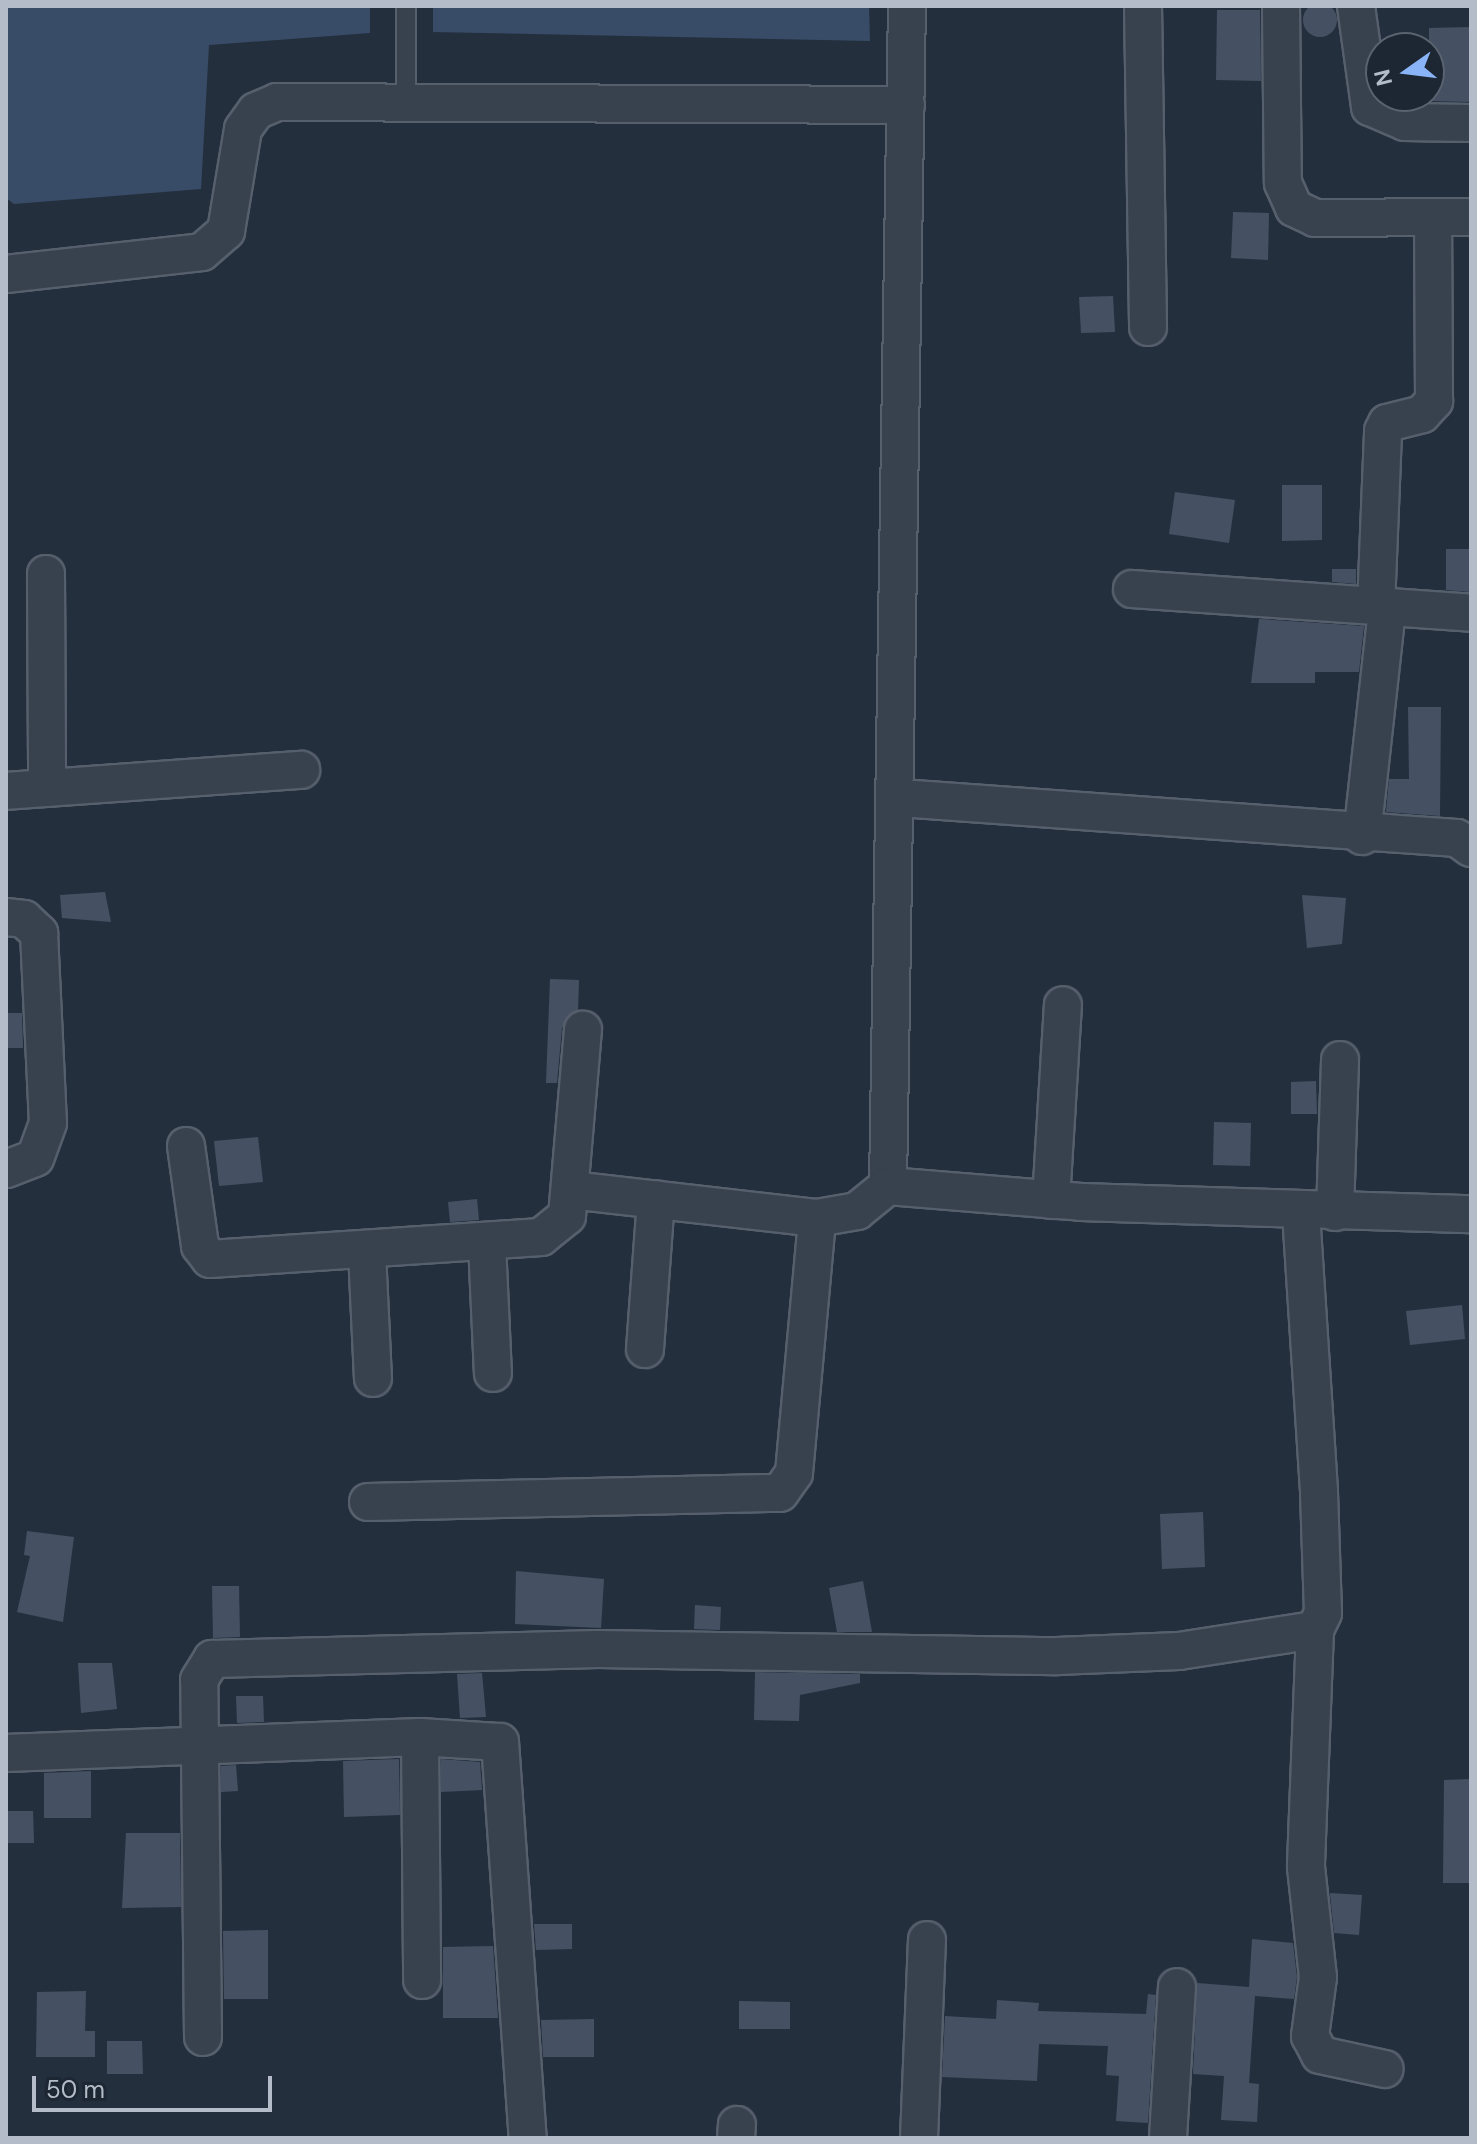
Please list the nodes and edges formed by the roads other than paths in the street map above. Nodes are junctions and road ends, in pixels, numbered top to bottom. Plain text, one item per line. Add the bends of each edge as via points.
1 (406, 6) edge
2 (907, 6) edge
3 (1143, 6) edge
4 (1281, 6) edge
5 (1356, 6) edge
6 (406, 100) junction
7 (906, 105) junction
8 (1471, 123) edge
9 (1471, 217) edge
10 (1433, 218) junction
11 (6, 274) edge
12 (1148, 327) dead end
13 (46, 574) dead end
14 (1132, 589) dead end
15 (1381, 607) junction
16 (1471, 613) edge
17 (301, 770) dead end
18 (47, 788) junction
19 (6, 791) edge
20 (900, 798) junction
21 (1362, 836) junction
22 (1471, 848) edge
23 (6, 917) edge
24 (1063, 1005) dead end
25 (583, 1030) dead end
26 (1340, 1060) dead end
27 (186, 1146) dead end
28 (6, 1169) edge
29 (888, 1186) junction
30 (571, 1190) junction
31 (656, 1199) junction
32 (1051, 1200) junction
33 (1318, 1212) junction
34 (1471, 1214) edge
35 (817, 1218) junction
36 (487, 1243) junction
37 (367, 1252) junction
38 (645, 1349) dead end
39 (493, 1373) dead end
40 (373, 1378) dead end
41 (368, 1502) dead end
42 (1315, 1630) junction
43 (420, 1737) junction
44 (197, 1747) junction
45 (6, 1753) edge
46 (927, 1940) dead end
47 (422, 1980) dead end
48 (1177, 1987) dead end
49 (203, 2037) dead end
50 (1385, 2069) dead end
51 (528, 2138) edge
52 (919, 2138) edge
53 (1168, 2138) edge

1 - 6 lane
2 - 7 street
3 - 12 street
4 - 10 street via 1283,183 1294,208 1315,218
5 - 8 street via 1370,107 1405,122
6 - 7 street
6 - 11 street via 306,99 256,111 243,129 226,231 202,252
7 - 20 street
9 - 10 street
10 - 15 street via 1434,401 1422,414 1387,423 1383,431
13 - 18 street
14 - 15 street
15 - 16 street
15 - 21 street
17 - 18 street
18 - 19 street
20 - 21 street
20 - 29 street
21 - 22 street via 1457,838
23 - 28 street via 24,919 39,933 48,1123 35,1158
24 - 32 street
25 - 30 street
26 - 33 street
27 - 37 street via 204,1257
29 - 32 street
29 - 35 street via 857,1211
30 - 31 street
30 - 36 street via 558,1229
31 - 35 street
31 - 38 street
32 - 33 street
33 - 34 street
33 - 42 street via 1323,1613
35 - 41 street via 794,1473 780,1493
36 - 37 street
36 - 39 street
37 - 40 street
42 - 44 street via 1179,1651 1057,1656 598,1649 229,1656 203,1668
42 - 50 street via 1306,1867 1318,1977 1310,2036 1320,2055
43 - 44 street
43 - 47 street
43 - 51 street via 488,1737 506,1754
44 - 45 street
44 - 49 street
46 - 52 street
48 - 53 street

